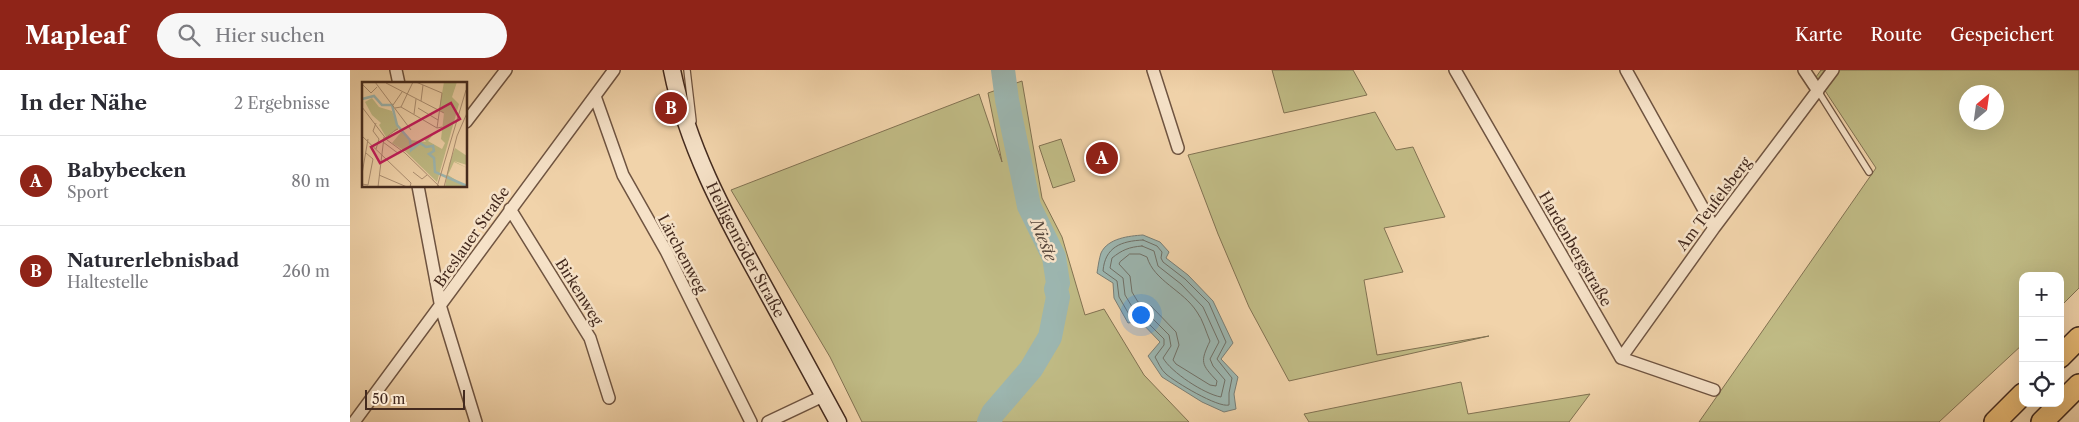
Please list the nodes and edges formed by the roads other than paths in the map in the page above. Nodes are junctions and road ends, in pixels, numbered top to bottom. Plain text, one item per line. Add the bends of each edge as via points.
1 (506, 70) edge
2 (614, 70) edge
3 (672, 70) edge
4 (687, 70) edge
5 (1153, 70) edge
6 (1455, 70) edge
7 (1626, 70) edge
8 (1804, 70) edge
9 (1833, 70) edge
10 (1818, 91) junction
11 (595, 96) junction
12 (468, 119) edge
13 (693, 145) junction
14 (1178, 148) dead end
15 (1869, 172) dead end
16 (418, 188) edge
17 (510, 209) junction
18 (1714, 228) junction
19 (441, 308) junction
20 (2079, 338) edge
21 (2064, 353) edge
22 (1621, 358) junction
23 (2079, 385) edge
24 (1714, 390) dead end
25 (823, 396) junction
26 (609, 398) dead end
27 (2019, 398) edge
28 (354, 422) edge
29 (476, 422) edge
30 (751, 422) edge
31 (768, 422) edge
32 (838, 422) edge
33 (1995, 422) edge
34 (2042, 422) edge

1 - 12 street
2 - 11 street, Breslauer Straße
3 - 13 street, Heiligenröder Straße
4 - 13 lane
5 - 14 street
6 - 22 street, Hardenbergstraße
7 - 18 street
8 - 10 street
9 - 10 street, Am Teufelsberg
10 - 15 lane
10 - 18 street, Am Teufelsberg
11 - 17 street, Breslauer Straße
11 - 30 street, Lärchenweg via 623,175 666,251
13 - 25 street, Heiligenröder Straße via 730,225
16 - 19 street
17 - 19 street, Breslauer Straße
17 - 26 street, Birkenweg via 590,338
18 - 22 street, Am Teufelsberg
19 - 28 street, Breslauer Straße
19 - 29 street
20 - 21 highway
22 - 24 street
23 - 34 highway
25 - 31 street
25 - 32 street, Heiligenröder Straße
27 - 33 highway

